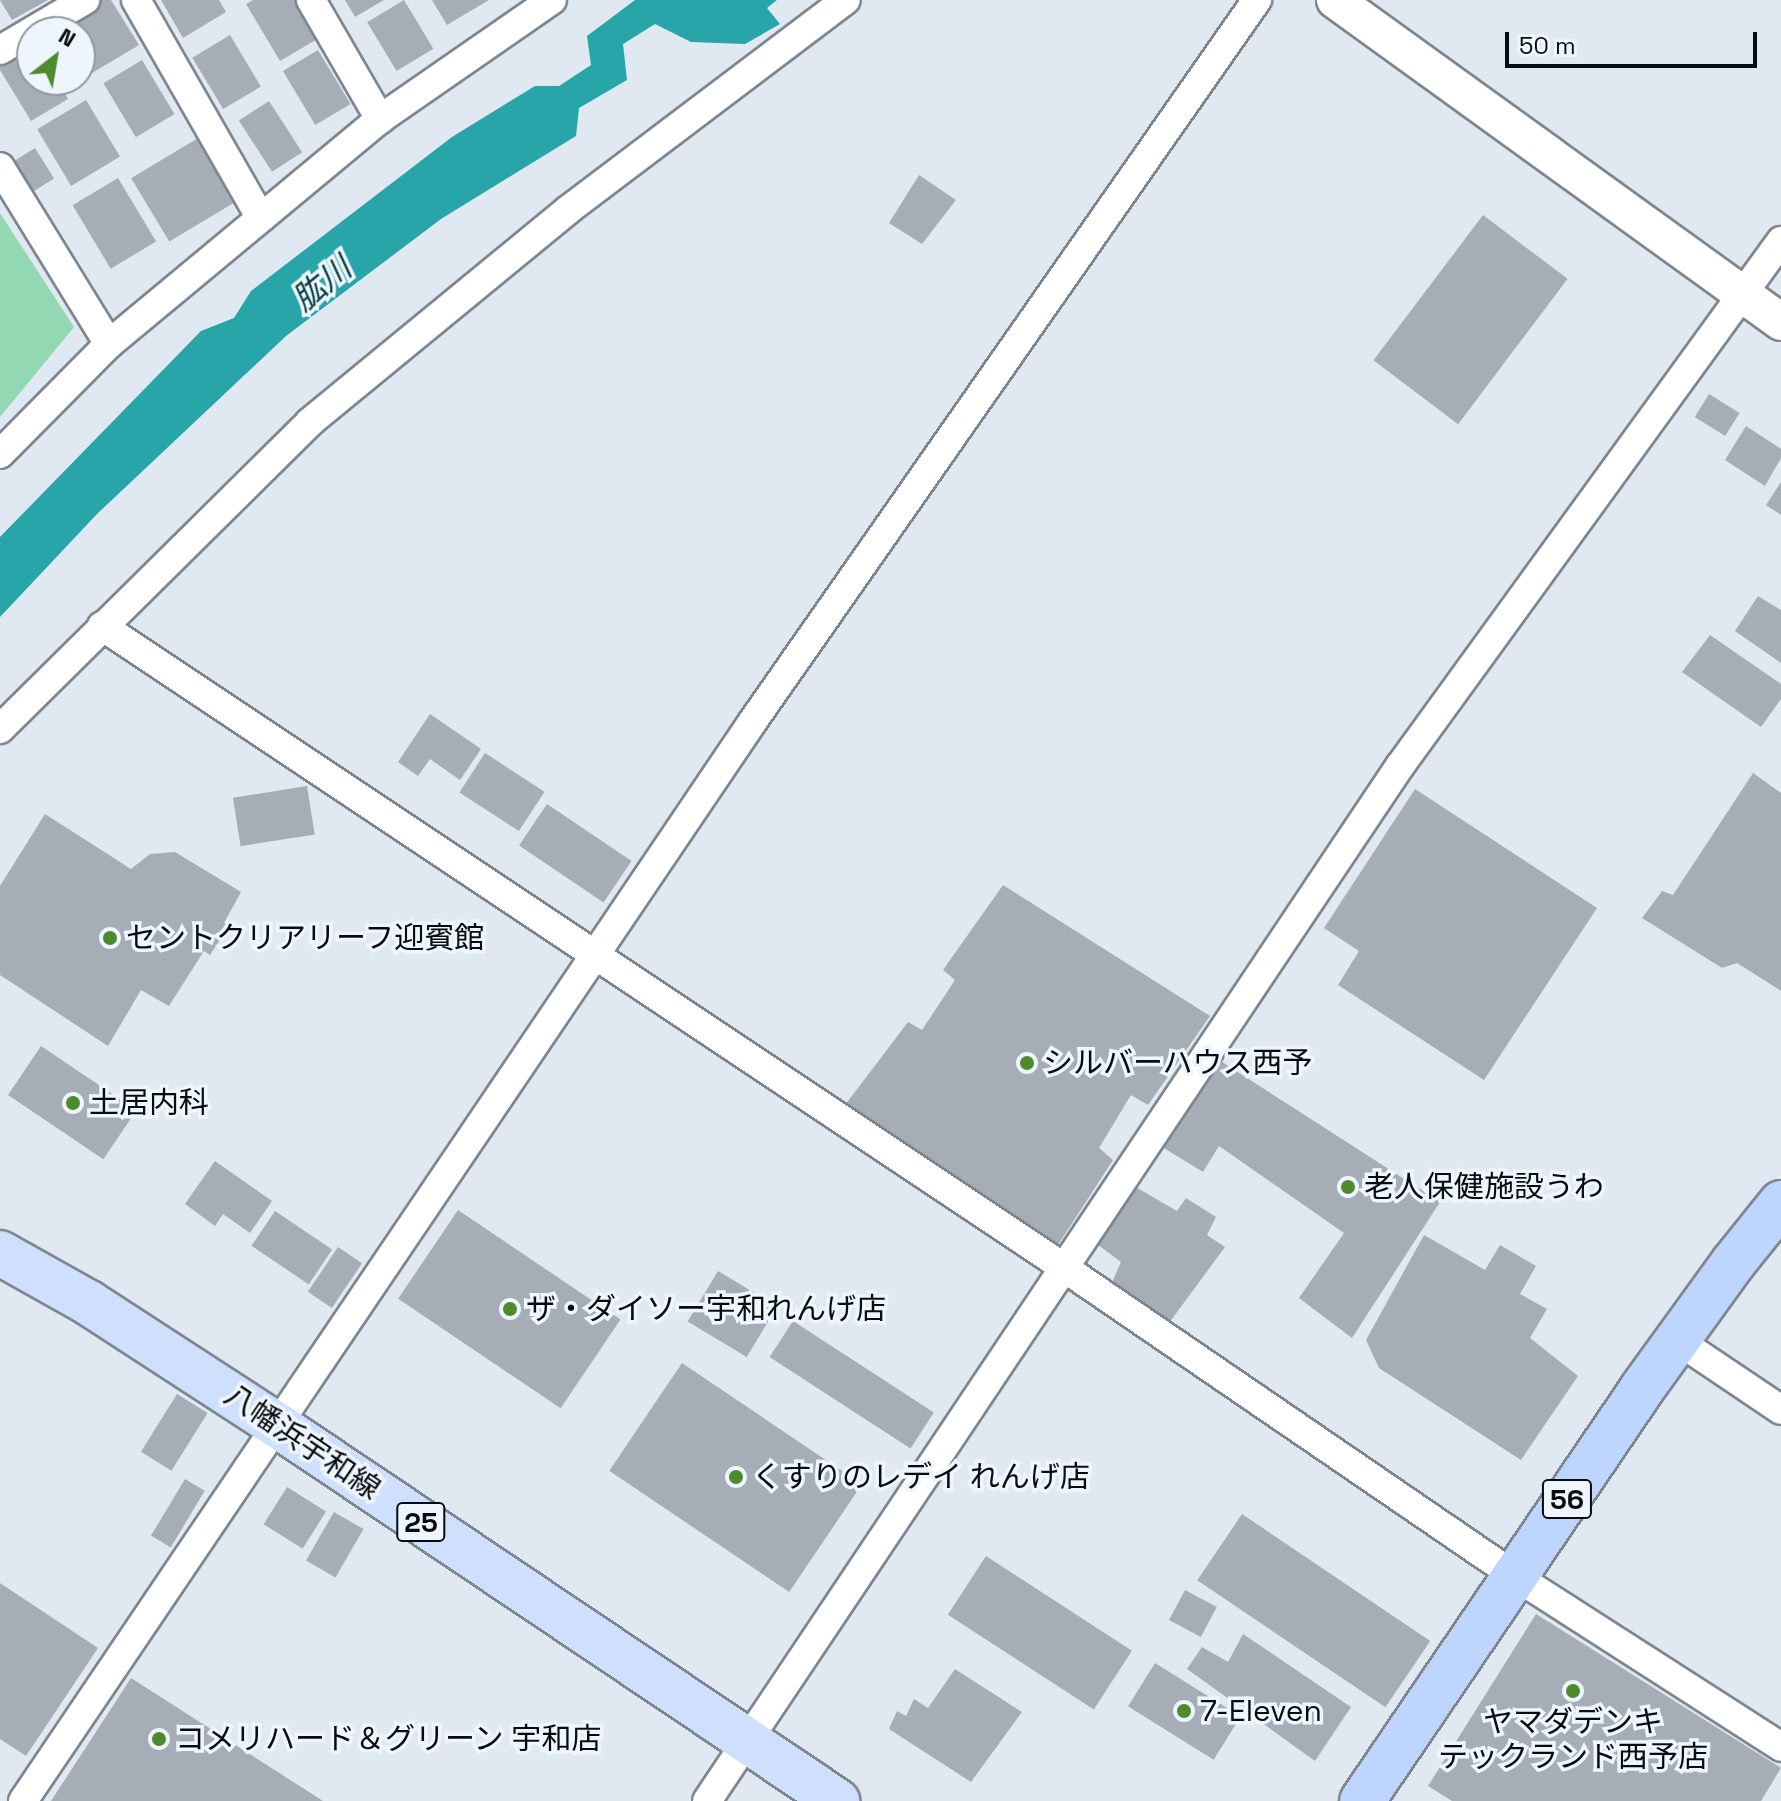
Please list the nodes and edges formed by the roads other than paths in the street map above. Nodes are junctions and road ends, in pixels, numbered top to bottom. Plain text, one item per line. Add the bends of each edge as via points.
1 (85, 0) edge
2 (136, 0) edge
3 (311, 0) edge
4 (552, 0) edge
5 (846, 0) edge
6 (1257, 0) edge
7 (1335, 0) edge
8 (0, 50) edge
9 (380, 119) junction
10 (0, 167) edge
11 (261, 218) junction
12 (1781, 241) edge
13 (1742, 294) junction
14 (1781, 322) edge
15 (109, 344) junction
16 (1, 451) edge
17 (102, 626) junction
18 (0, 729) edge
19 (597, 956) junction
20 (1781, 1203) edge
21 (0, 1253) edge
22 (1063, 1267) junction
23 (1677, 1340) junction
24 (1781, 1410) edge
25 (277, 1425) junction
26 (1515, 1576) junction
27 (747, 1741) junction
28 (1781, 1747) edge
29 (23, 1801) edge
30 (707, 1801) edge
31 (837, 1801) edge
32 (1362, 1801) edge

1 - 8 street
2 - 11 street
3 - 9 street
4 - 9 street
5 - 17 street via 568,210 310,422
6 - 19 street via 753,721
7 - 13 street
9 - 11 street
10 - 15 street
11 - 15 street
12 - 13 street
13 - 14 street
13 - 22 street via 1400,766
15 - 16 street
17 - 18 street
17 - 19 street
19 - 22 street
19 - 25 street
20 - 23 highway, 56
21 - 25 main road, 八幡浜宇和線 / 25 via 89,1303
22 - 26 street
22 - 27 street
23 - 24 street
23 - 26 highway, 56
25 - 27 main road, 八幡浜宇和線 / 25
25 - 29 street
26 - 28 street
26 - 32 highway, 56
27 - 30 street
27 - 31 main road, 八幡浜宇和線 / 25

